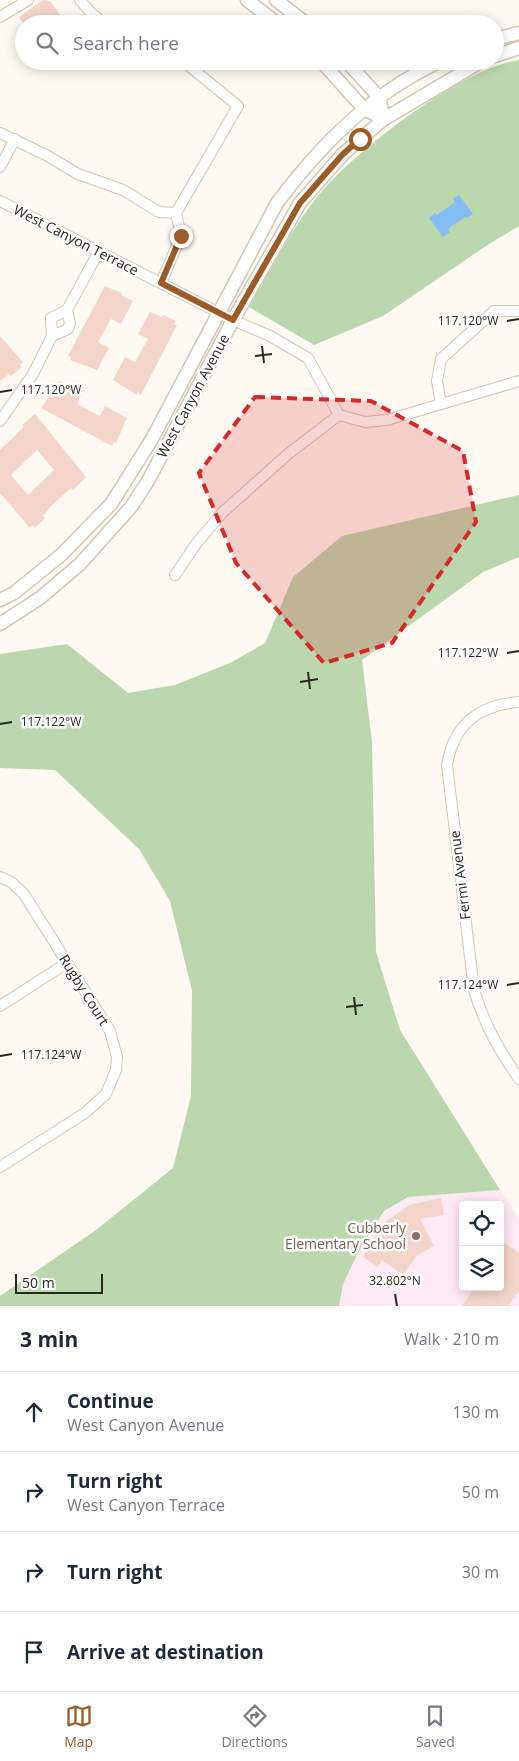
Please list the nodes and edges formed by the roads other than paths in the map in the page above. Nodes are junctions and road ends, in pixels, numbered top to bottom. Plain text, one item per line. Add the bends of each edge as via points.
1 (28, 0) edge
2 (80, 0) edge
3 (247, 0) edge
4 (280, 1) edge
5 (94, 15) edge
6 (266, 15) edge
7 (296, 15) edge
8 (0, 17) edge
9 (519, 32) edge
10 (504, 37) edge
11 (519, 48) edge
12 (504, 53) edge
13 (194, 70) edge
14 (329, 70) edge
15 (354, 70) edge
16 (426, 70) edge
17 (467, 70) edge
18 (379, 97) junction
19 (364, 109) junction
20 (384, 119) junction
21 (0, 134) edge
22 (15, 138) junction
23 (0, 167) edge
24 (0, 201) edge
25 (176, 214) junction
26 (99, 251) junction
27 (161, 283) junction
28 (67, 310) junction
29 (519, 311) edge
30 (217, 312) junction
31 (233, 320) junction
32 (52, 336) junction
33 (519, 381) edge
34 (441, 404) junction
35 (339, 415) junction
36 (0, 421) edge
37 (175, 575) dead end
38 (0, 600) edge
39 (0, 624) edge
40 (519, 702) edge
41 (0, 877) edge
42 (67, 963) junction
43 (0, 1006) edge
44 (519, 1079) edge
45 (0, 1167) edge

1 - 8 street
2 - 5 street
3 - 6 street
4 - 7 street
9 - 10 street
11 - 12 street
13 - 25 street via 238,106
14 - 19 street
15 - 18 street
16 - 18 street, West Canyon Avenue
17 - 20 street, West Canyon Avenue
18 - 19 street, West Canyon Avenue
18 - 20 street
19 - 20 street
19 - 30 street, West Canyon Avenue via 303,168 277,203
20 - 31 street, West Canyon Avenue via 343,154 300,203
21 - 22 street
22 - 23 street
22 - 25 street via 78,174 123,190 159,212
24 - 26 street, West Canyon Terrace
25 - 27 street via 181,236
26 - 27 street, West Canyon Terrace
26 - 28 street
27 - 30 street, West Canyon Terrace
28 - 32 street via 51,318
28 - 32 street via 68,329
29 - 34 street via 494,311 441,359 437,381
30 - 31 street, West Canyon Terrace
30 - 38 street, West Canyon Avenue via 152,439 111,504 61,555 14,593
31 - 35 street, West Canyon Terrace via 308,358
31 - 39 street, West Canyon Avenue via 131,507 80,564 40,598
32 - 36 street via 33,374
33 - 34 street
34 - 35 street via 387,420 365,422
35 - 37 street via 288,454 223,512
40 - 44 street, Fermi Avenue via 500,703 476,713 458,734 447,765 474,990 492,1039
41 - 42 street, Rugby Court via 24,894
42 - 43 street
42 - 45 street, Rugby Court via 110,1030 117,1057 116,1070 106,1094 85,1113

